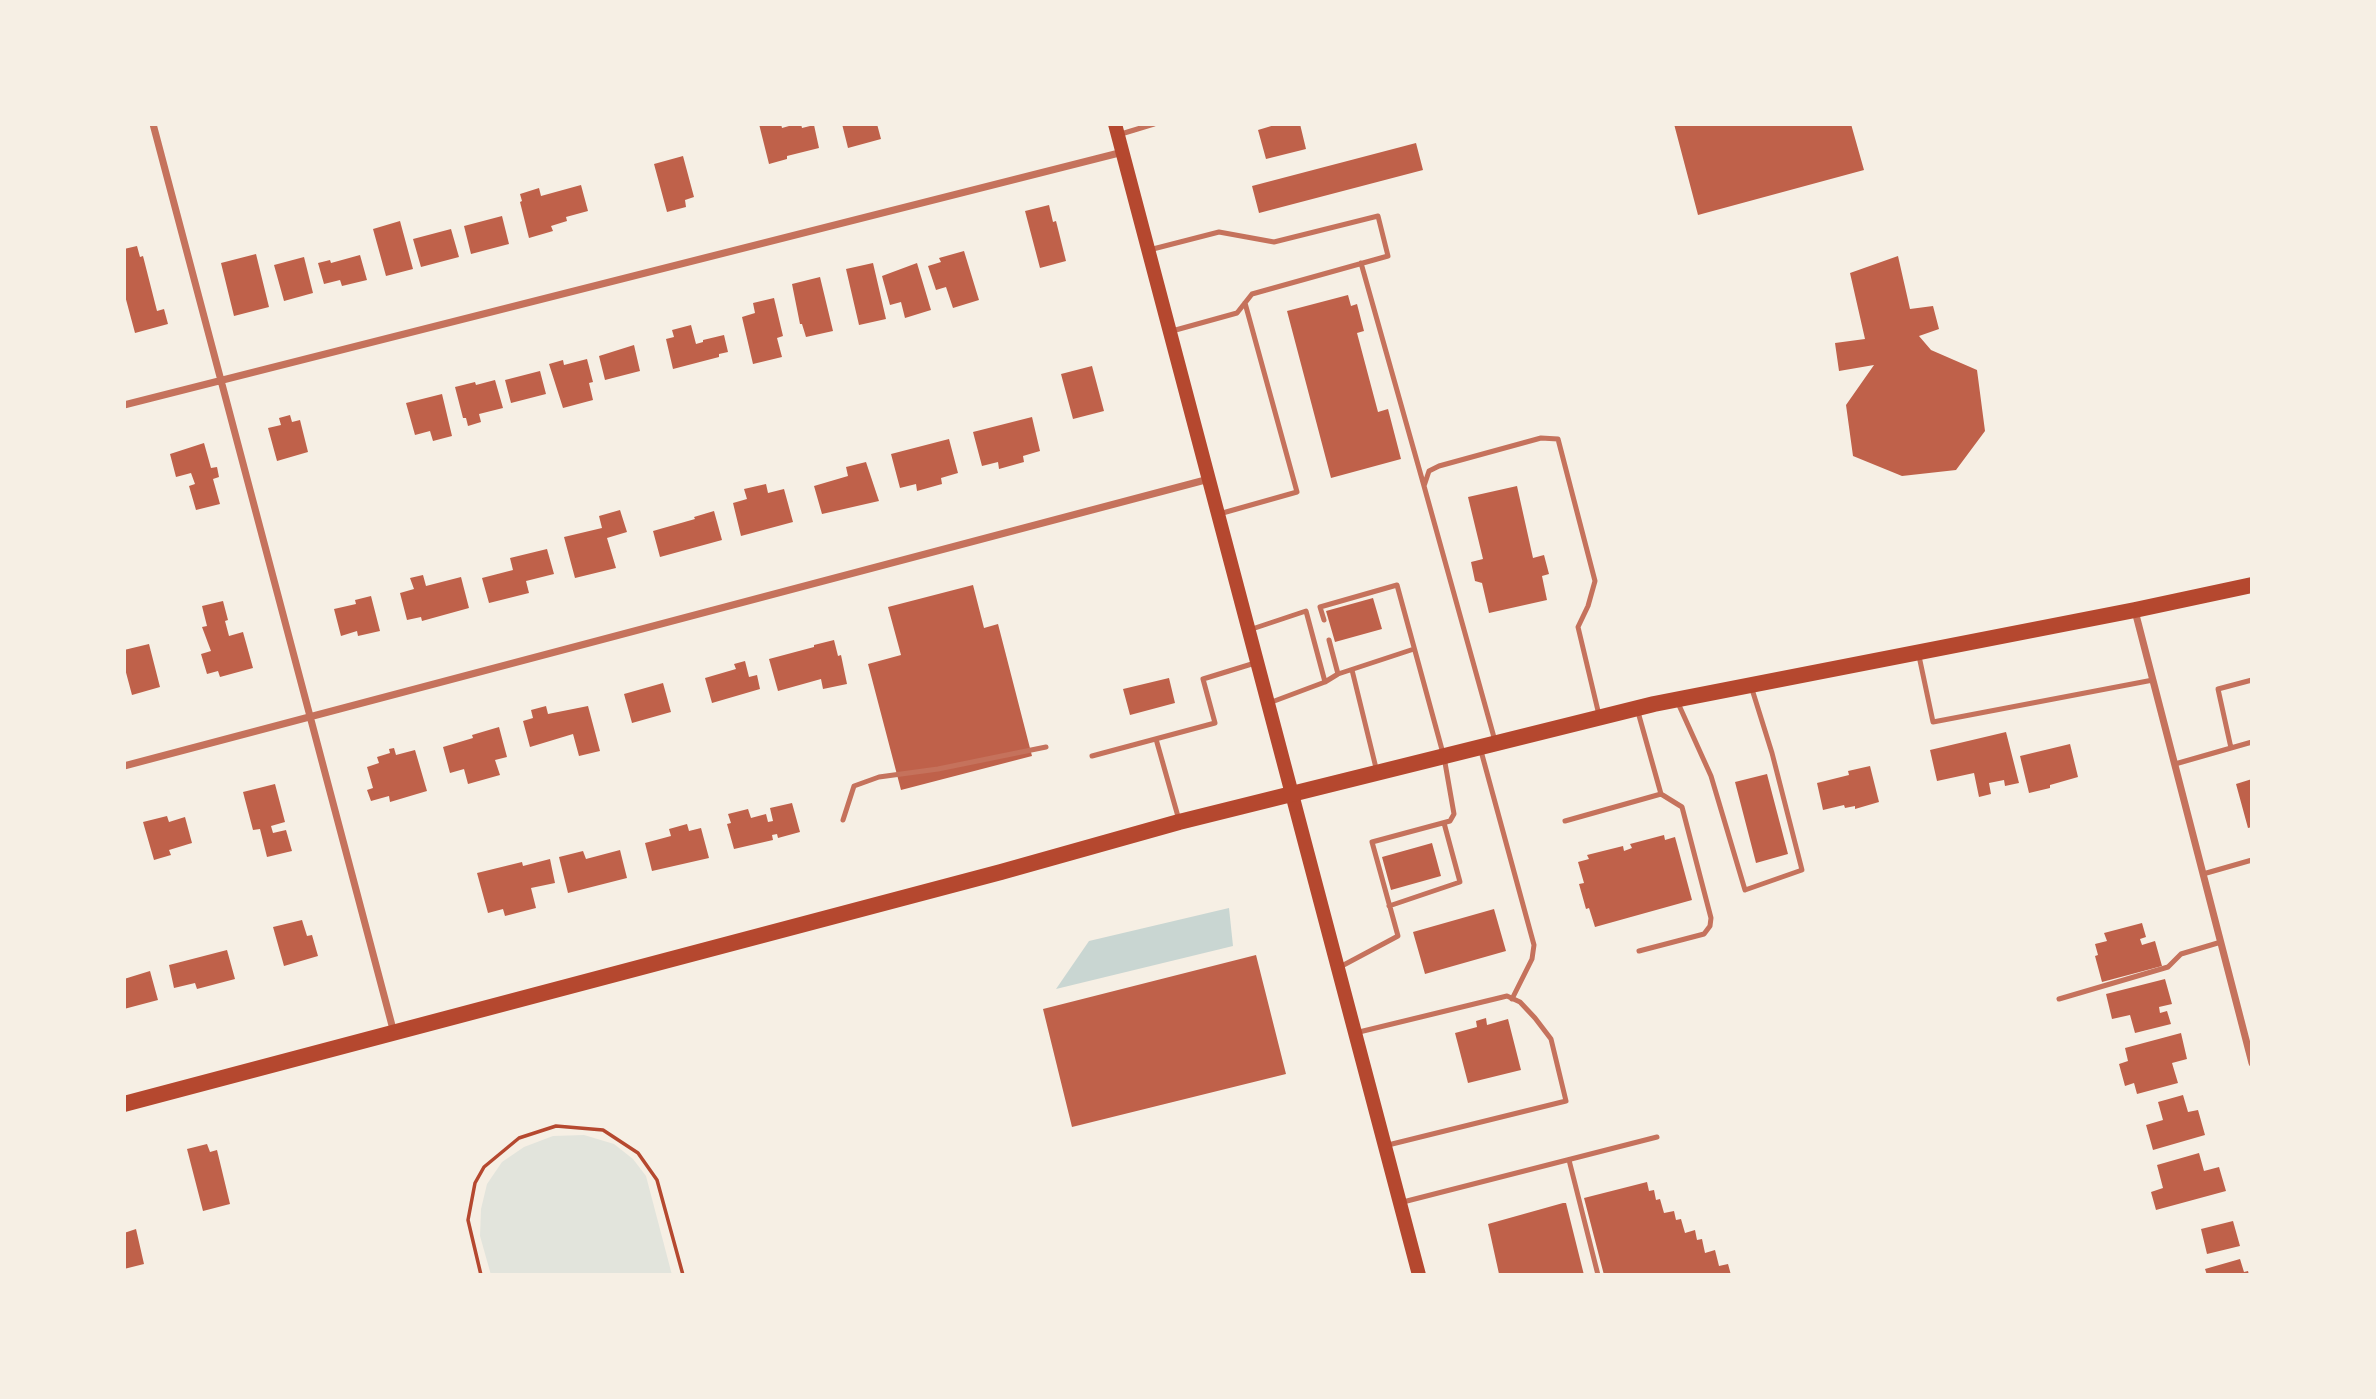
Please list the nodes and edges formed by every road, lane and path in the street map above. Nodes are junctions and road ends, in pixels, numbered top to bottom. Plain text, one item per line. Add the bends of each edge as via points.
1 (153, 124) edge
2 (1154, 124) edge
3 (1116, 129) edge
4 (1123, 152) junction
5 (1149, 250) junction
6 (1361, 263) junction
7 (1245, 303) junction
8 (1171, 331) junction
9 (220, 381) junction
10 (124, 405) edge
11 (1209, 479) junction
12 (1424, 486) junction
13 (1219, 514) junction
14 (2252, 585) edge
15 (1320, 607) junction
16 (2135, 610) junction
17 (1306, 611) junction
18 (1324, 620) dead end
19 (1249, 630) junction
20 (1329, 640) dead end
21 (1414, 649) junction
22 (1918, 653) junction
23 (1258, 662) junction
24 (1352, 670) junction
25 (1338, 674) junction
26 (2153, 680) junction
27 (2252, 680) edge
28 (1325, 682) junction
29 (1751, 686) junction
30 (1677, 700) junction
31 (1269, 703) junction
32 (1637, 709) junction
33 (309, 716) junction
34 (1600, 718) junction
35 (1156, 739) junction
36 (2252, 742) edge
37 (1488, 746) junction
38 (1046, 747) dead end
39 (2231, 748) junction
40 (1092, 756) dead end
41 (1444, 757) junction
42 (2175, 764) junction
43 (124, 766) edge
44 (1378, 774) junction
45 (1661, 794) junction
46 (1293, 795) junction
47 (843, 820) dead end
48 (1565, 821) dead end
49 (1179, 822) junction
50 (1444, 823) junction
51 (2252, 860) edge
52 (2203, 874) junction
53 (1390, 906) junction
54 (2221, 942) junction
55 (1639, 951) dead end
56 (1338, 968) junction
57 (1513, 999) junction
58 (2059, 999) dead end
59 (1355, 1032) junction
60 (394, 1033) junction
61 (2252, 1063) edge
62 (124, 1104) edge
63 (1657, 1137) dead end
64 (1385, 1146) junction
65 (1569, 1160) junction
66 (1400, 1203) junction
67 (481, 1275) edge
68 (683, 1275) edge
69 (1419, 1275) edge
70 (1598, 1275) edge

1 - 9 street
2 - 3 lane
3 - 4 main road
4 - 5 main road
4 - 9 street
5 - 6 lane via 1219,232 1274,242 1378,216 1388,256
5 - 8 main road
6 - 7 lane via 1252,294
6 - 12 lane
7 - 8 lane via 1237,313
7 - 13 lane via 1297,492
8 - 11 main road
9 - 10 street
9 - 33 street
11 - 13 main road
11 - 33 street
12 - 34 lane via 1429,471 1439,466 1541,438 1558,439 1595,581 1578,627
12 - 37 lane
13 - 19 main road
14 - 16 main road
15 - 17 lane
15 - 18 lane
15 - 21 lane via 1397,585
16 - 22 main road
16 - 26 street
17 - 19 lane
17 - 28 lane
19 - 23 main road
20 - 25 lane
21 - 24 lane
21 - 41 lane
22 - 26 lane via 1933,722
22 - 29 main road
23 - 31 main road
23 - 35 lane via 1203,679 1215,723
24 - 25 lane
24 - 44 lane
25 - 28 lane
26 - 42 street
27 - 39 lane via 2218,689
28 - 31 lane
29 - 30 main road
29 - 30 lane via 1802,870 1745,890 1711,776
30 - 32 main road
31 - 46 main road
32 - 34 main road
32 - 45 lane
33 - 43 street
33 - 60 street
34 - 37 main road
35 - 40 lane
35 - 49 lane
36 - 39 lane
37 - 41 main road
37 - 57 lane via 1534,945
38 - 47 lane via 879,777 854,786
39 - 42 lane
41 - 44 main road
41 - 50 lane via 1454,814
42 - 52 street
44 - 46 main road
45 - 48 lane
45 - 55 lane via 1682,807 1710,926 1704,934
46 - 49 main road
46 - 56 main road
49 - 60 main road
50 - 53 lane via 1460,882
50 - 53 lane via 1372,842
51 - 52 lane
52 - 54 street
53 - 56 lane via 1398,936
54 - 58 lane via 2181,954 2168,967
54 - 61 street
56 - 59 main road
57 - 59 lane via 1507,996
57 - 64 lane via 1551,1039 1566,1101
59 - 64 main road
60 - 62 main road
63 - 65 lane
64 - 66 main road
65 - 66 lane
65 - 70 lane
66 - 69 main road
67 - 68 path via 468,1220 475,1184 484,1167 519,1138 556,1126 603,1130 638,1153 657,1180

